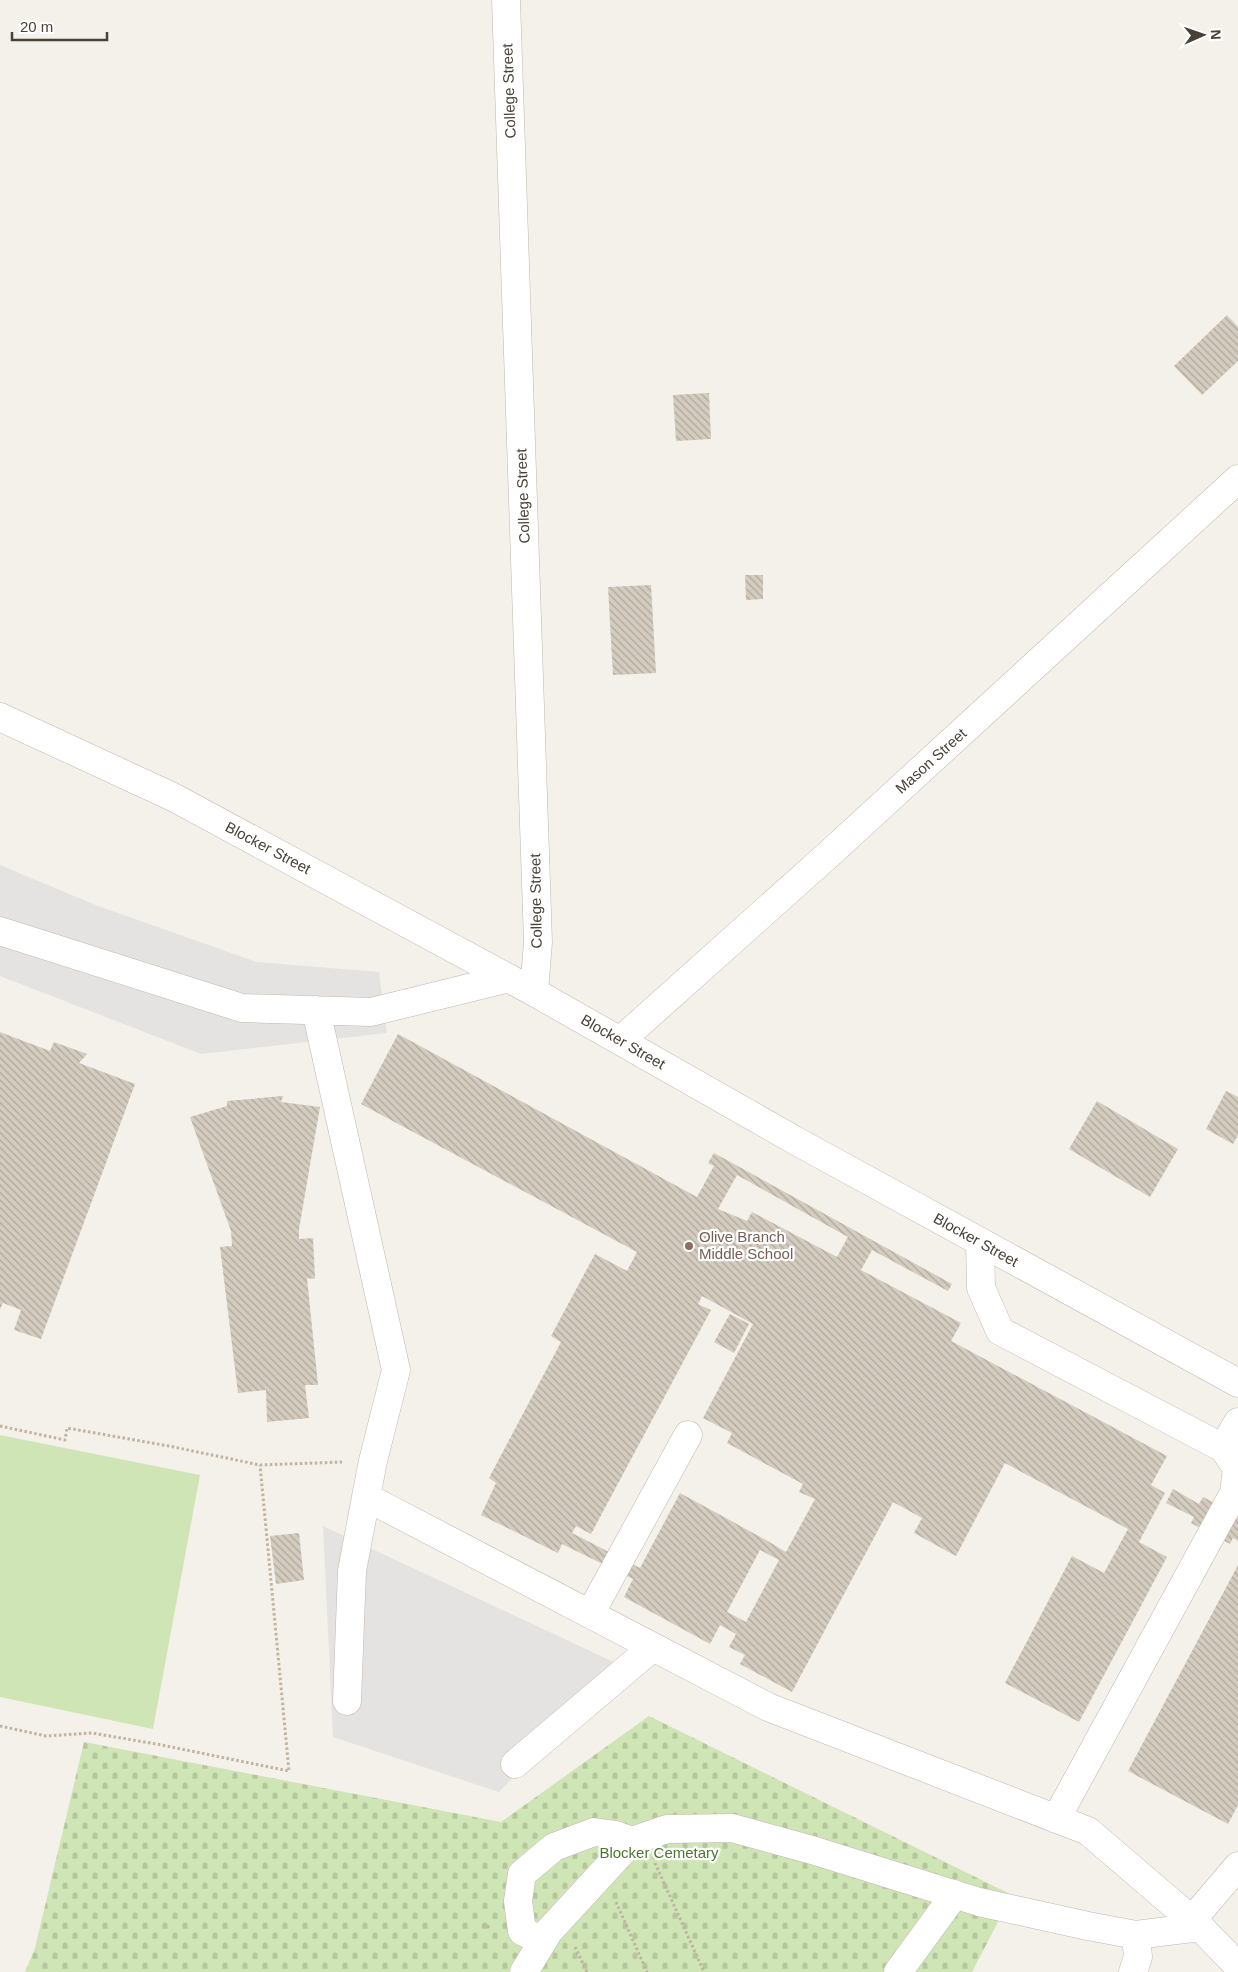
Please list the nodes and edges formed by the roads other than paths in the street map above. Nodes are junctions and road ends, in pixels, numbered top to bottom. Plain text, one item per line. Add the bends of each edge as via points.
1 (506, 0) edge
2 (1238, 479) edge
3 (0, 717) edge
4 (0, 931) edge
5 (509, 978) junction
6 (534, 992) junction
7 (316, 1010) junction
8 (621, 1040) junction
9 (980, 1242) junction
10 (1238, 1384) edge
11 (1238, 1422) edge
12 (688, 1436) dead end
13 (1223, 1448) junction
14 (366, 1497) junction
15 (590, 1614) junction
16 (653, 1647) junction
17 (347, 1701) dead end
18 (514, 1764) dead end
19 (1056, 1819) junction
20 (637, 1839) junction
21 (1238, 1866) edge
22 (955, 1894) junction
23 (1196, 1923) junction
24 (1136, 1935) junction
25 (543, 1941) junction
26 (1234, 1964) edge
27 (524, 1972) edge
28 (898, 1972) edge
29 (1133, 1972) edge

1 - 6 street, College Street via 538,932
2 - 8 street, Mason Street
3 - 5 street, Blocker Street via 173,797
4 - 7 street via 242,1008
5 - 6 street, Blocker Street
5 - 7 street via 371,1012
6 - 8 street, Blocker Street
7 - 14 street via 396,1370
8 - 9 street, Blocker Street
9 - 10 street, Blocker Street
9 - 13 street via 981,1288 1000,1331
11 - 13 street
12 - 15 street
13 - 19 street via 1237,1468 1234,1493
14 - 15 street
14 - 17 street via 352,1571
15 - 16 street
16 - 18 street
16 - 19 street via 768,1707
19 - 23 street via 1088,1832
20 - 22 street via 667,1829 732,1828
20 - 25 street via 603,1872
20 - 25 street via 594,1832 554,1847 522,1874 518,1901 522,1931
21 - 23 street
22 - 24 street via 979,1902
22 - 28 street
23 - 24 street
23 - 26 street
24 - 29 street via 1138,1957
25 - 27 street

